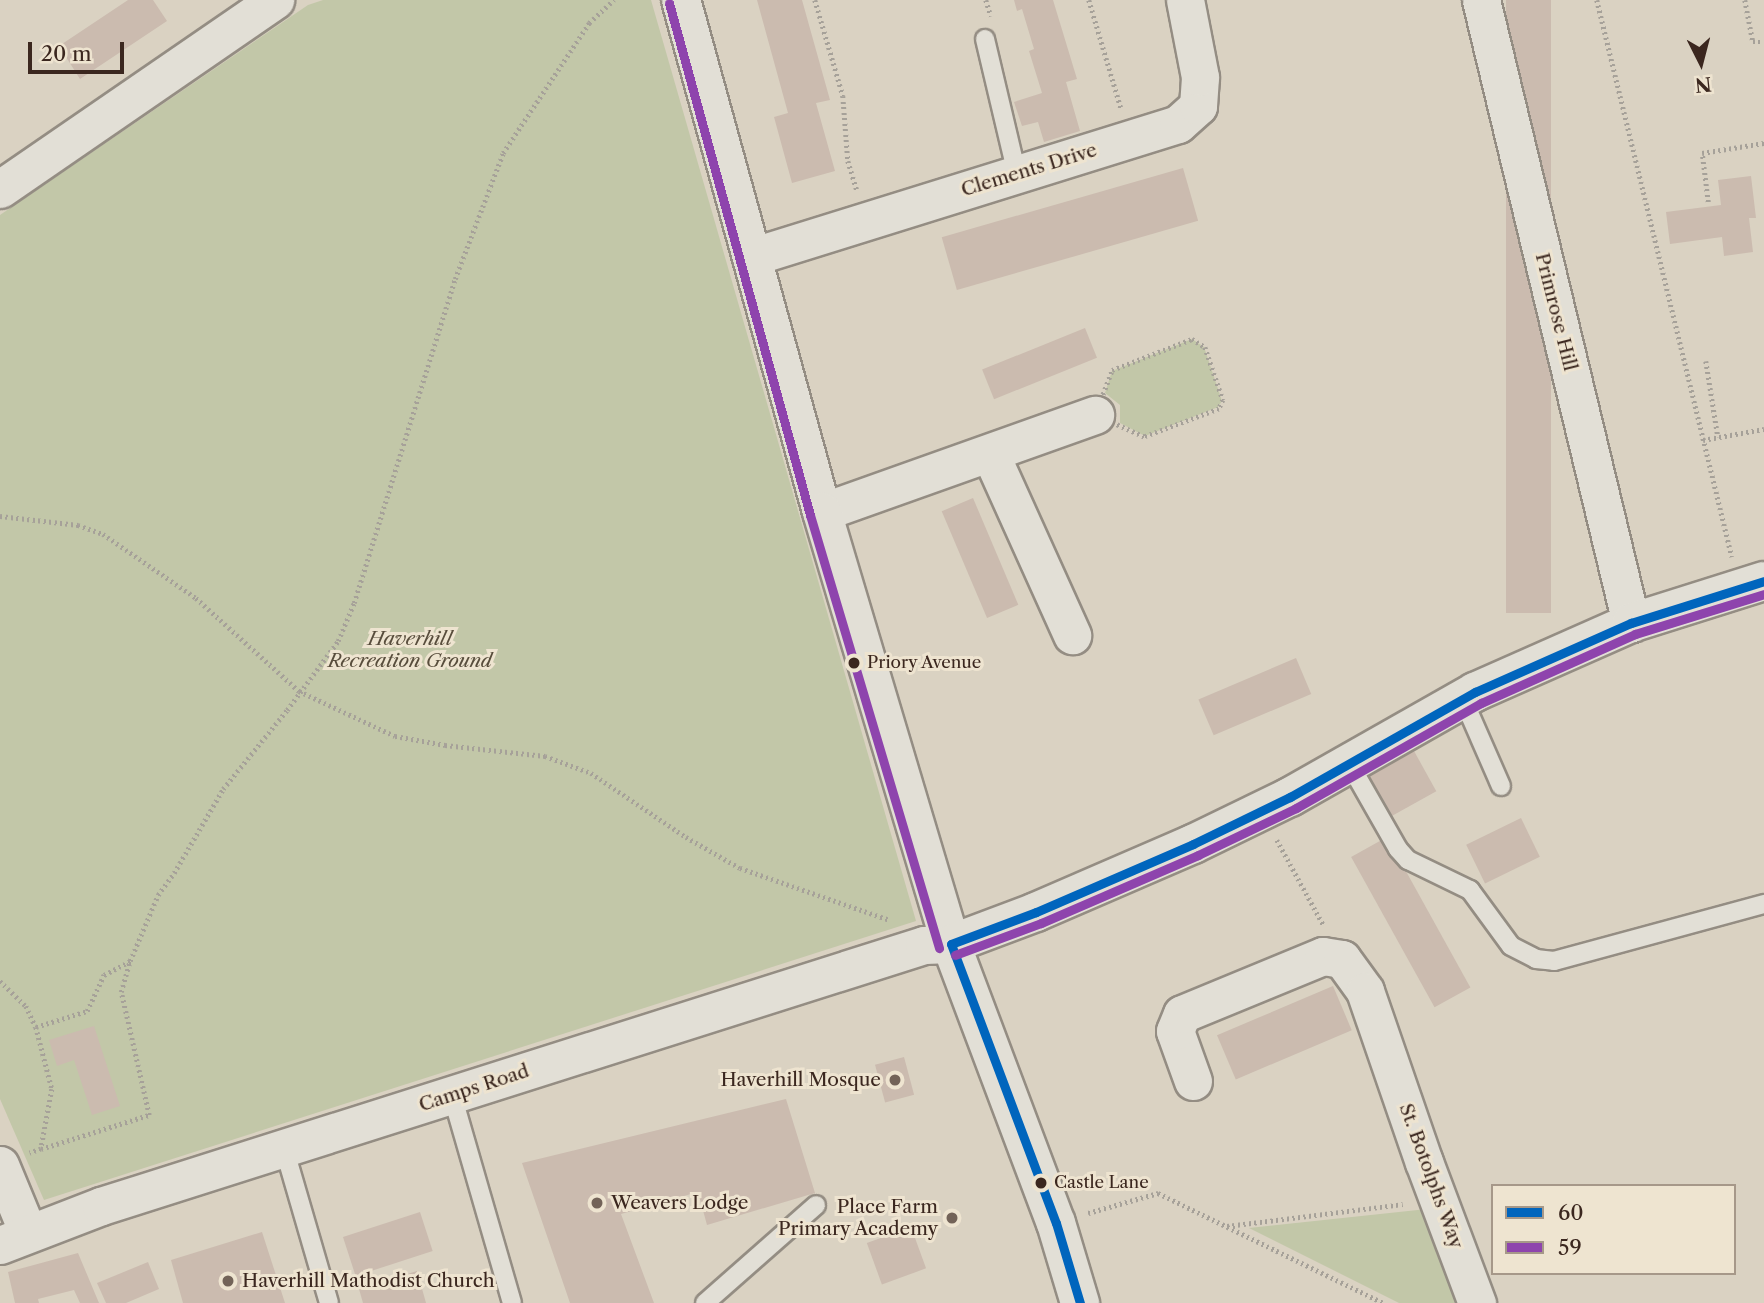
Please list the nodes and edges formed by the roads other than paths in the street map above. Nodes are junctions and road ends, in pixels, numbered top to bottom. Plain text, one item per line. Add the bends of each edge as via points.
1 (275, 0) edge
2 (681, 0) edge
3 (1185, 0) edge
4 (1481, 0) edge
5 (985, 39) dead end
6 (1017, 174) junction
7 (0, 189) edge
8 (751, 257) junction
9 (1095, 415) road end
10 (990, 453) junction
11 (822, 512) junction
12 (1752, 585) edge
13 (1632, 623) junction
14 (1072, 635) dead end
15 (1463, 699) junction
16 (1349, 763) junction
17 (1501, 786) dead end
18 (1764, 904) edge
19 (937, 945) junction
20 (1193, 1082) dead end
21 (452, 1095) junction
22 (284, 1148) junction
23 (0, 1165) edge
24 (816, 1205) dead end
25 (14, 1239) edge
26 (329, 1303) edge
27 (512, 1303) edge
28 (705, 1303) edge
29 (1080, 1303) edge
30 (1477, 1303) edge

1 - 7 street
2 - 8 street
3 - 6 street, Clements Drive via 1200,77 1198,106 1178,124
4 - 13 street, Primrose Hill
5 - 6 lane
6 - 8 street, Clements Drive
8 - 11 street
9 - 10 street
10 - 11 street
10 - 14 street
11 - 19 street
12 - 13 street
13 - 15 street
15 - 16 street
15 - 17 lane
16 - 18 lane via 1408,860 1470,890 1511,946 1536,959 1554,961
16 - 19 street via 1261,811 1036,912
19 - 21 street, Camps Road
19 - 29 street via 1056,1223
20 - 30 street, St. Botolphs Way via 1175,1031 1182,1014 1323,956 1342,959 1365,991
21 - 22 street, Camps Road
21 - 27 lane
22 - 25 street, Camps Road
22 - 26 lane
23 - 25 street
24 - 28 lane

